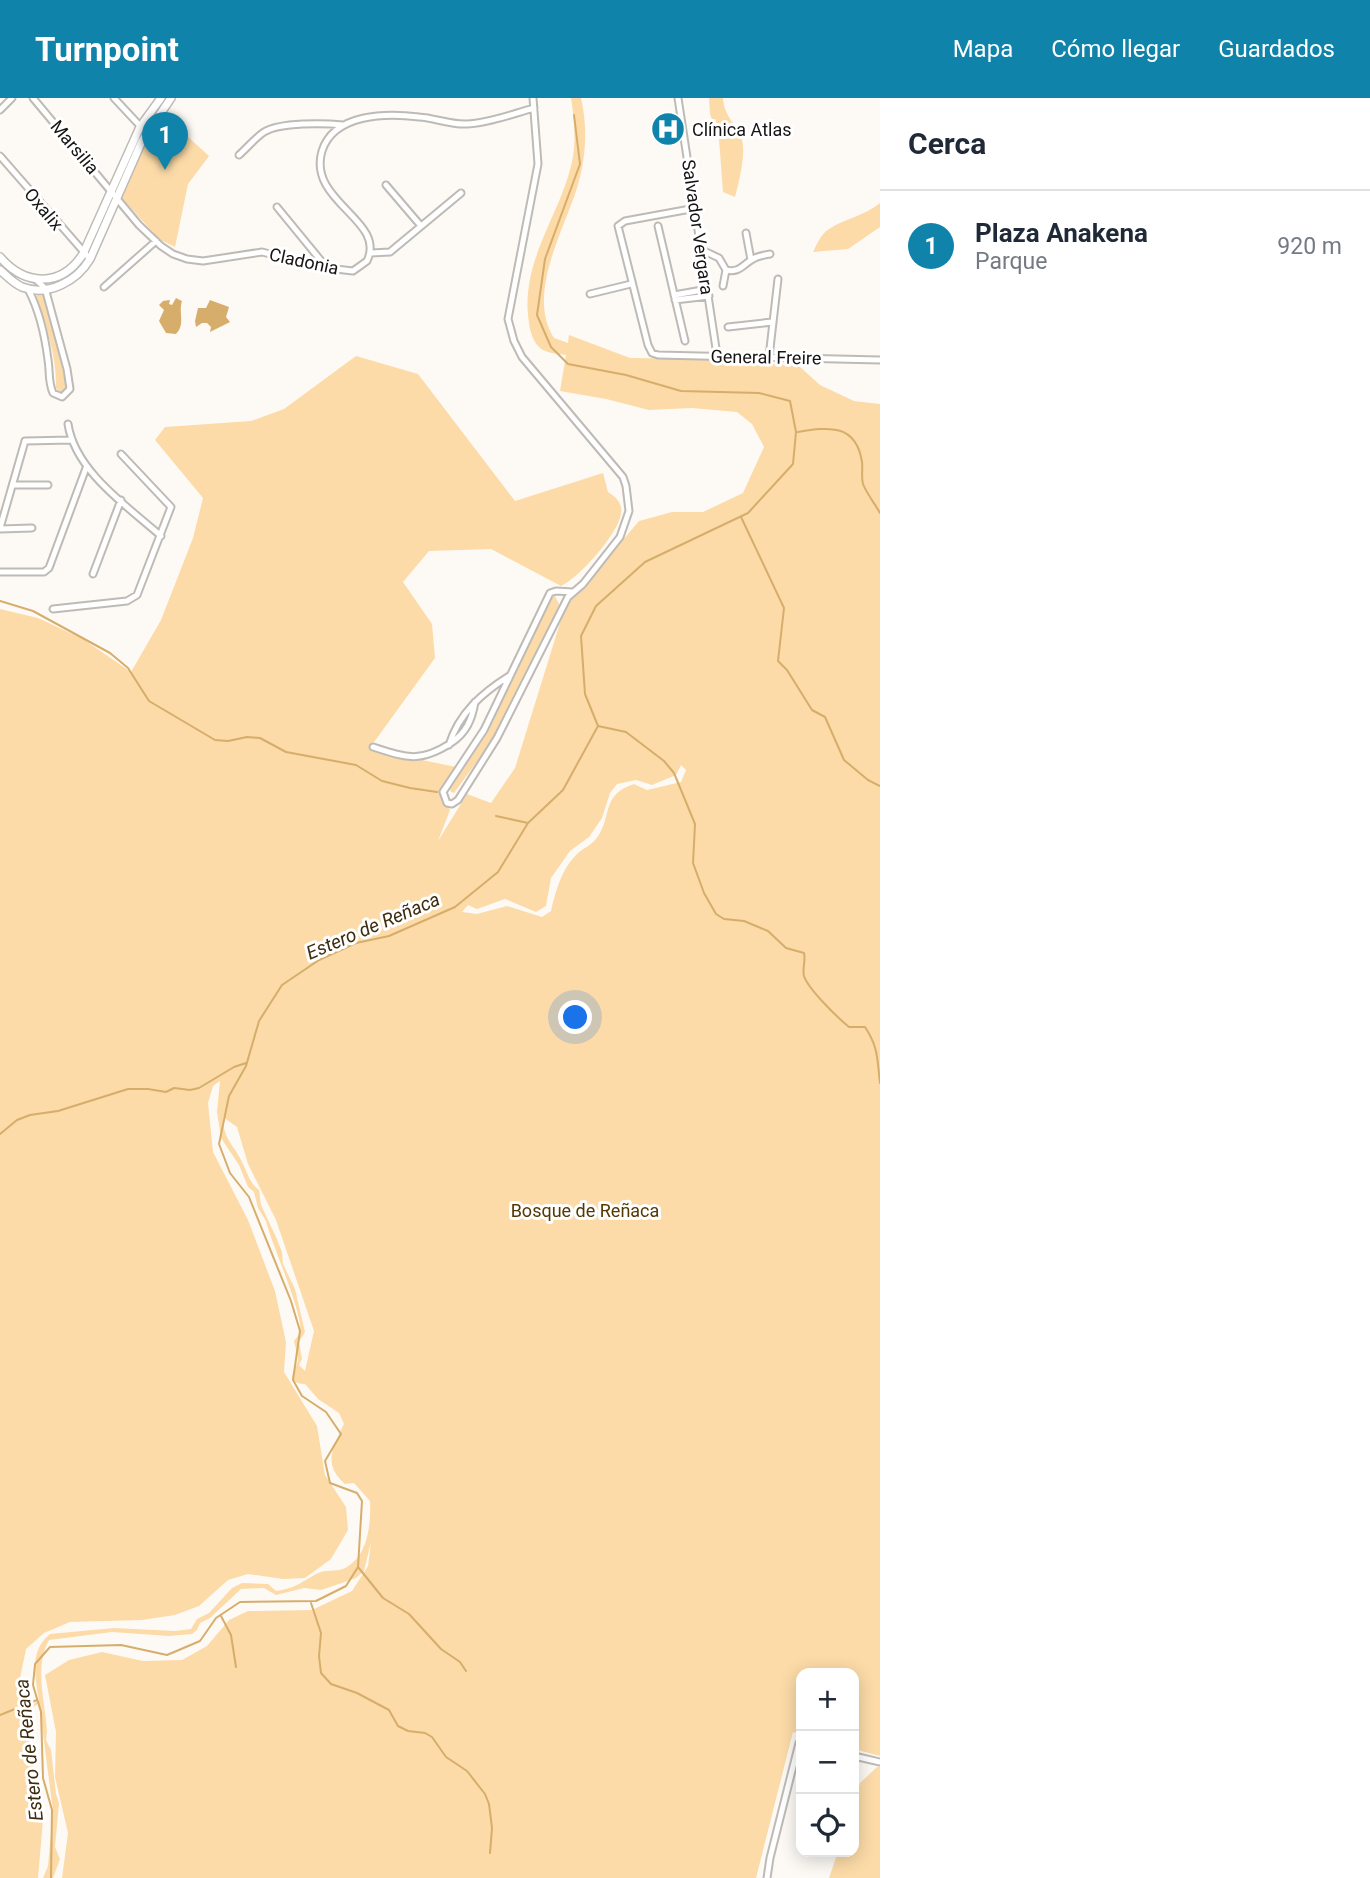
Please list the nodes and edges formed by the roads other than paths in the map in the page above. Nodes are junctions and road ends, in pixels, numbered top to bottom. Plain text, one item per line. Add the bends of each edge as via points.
1 (12, 98) edge
2 (33, 98) edge
3 (115, 98) edge
4 (161, 98) edge
5 (171, 98) edge
6 (533, 98) edge
7 (678, 98) edge
8 (534, 108) junction
9 (0, 110) edge
10 (343, 125) junction
11 (144, 130) junction
12 (239, 155) dead end
13 (0, 156) edge
14 (386, 184) dead end
15 (111, 190) junction
16 (461, 193) dead end
17 (116, 197) junction
18 (276, 207) dead end
19 (696, 208) junction
20 (421, 226) junction
21 (658, 226) dead end
22 (746, 233) dead end
23 (156, 242) junction
24 (702, 250) junction
25 (370, 253) junction
26 (770, 254) dead end
27 (86, 256) junction
28 (0, 257) edge
29 (751, 260) junction
30 (327, 268) junction
31 (0, 270) edge
32 (726, 270) junction
33 (35, 279) junction
34 (778, 279) dead end
35 (631, 284) junction
36 (723, 286) dead end
37 (104, 287) dead end
38 (45, 288) junction
39 (28, 289) junction
40 (708, 293) junction
41 (590, 294) dead end
42 (674, 298) junction
43 (52, 312) junction
44 (38, 313) junction
45 (772, 322) junction
46 (728, 327) dead end
47 (684, 341) dead end
48 (717, 355) junction
49 (769, 357) junction
50 (880, 359) edge
51 (68, 424) dead end
52 (71, 440) junction
53 (121, 454) dead end
54 (86, 467) junction
55 (13, 485) junction
56 (48, 485) dead end
57 (121, 500) junction
58 (0, 528) edge
59 (32, 528) dead end
60 (161, 536) junction
61 (0, 572) edge
62 (93, 574) dead end
63 (556, 591) junction
64 (573, 592) junction
65 (564, 606) junction
66 (53, 609) dead end
67 (509, 676) junction
68 (491, 687) junction
69 (499, 701) junction
70 (373, 747) dead end
71 (796, 1755) edge
72 (859, 1757) edge
73 (880, 1762) edge
74 (767, 1878) edge

1 - 9 street
2 - 15 street, Marsilia
3 - 11 street
4 - 11 street
5 - 11 street
6 - 8 street
7 - 19 street, Salvador Vergara
8 - 10 street via 471,124 391,116
8 - 64 street via 538,164 510,306 511,333 527,363 624,477 629,511 620,537
10 - 12 street via 273,128
10 - 25 street via 324,148 321,173 328,191 366,232
11 - 15 street
11 - 17 street
13 - 27 street, Oxalix
14 - 20 street
15 - 17 street, Marsilia
15 - 27 street
16 - 20 street
17 - 23 street, Cladonia
17 - 27 street
18 - 30 street
19 - 24 street, Salvador Vergara
19 - 35 street via 620,224
20 - 25 street via 390,253
21 - 42 street
22 - 29 street
23 - 30 street, Cladonia via 195,261 262,252
23 - 37 street
24 - 32 street via 719,258
24 - 40 street, Salvador Vergara
25 - 30 street, Cladonia via 365,264 354,271
26 - 29 street
27 - 33 street via 63,274
27 - 38 street via 82,271 69,281
28 - 33 street via 13,270
29 - 32 street via 741,270
31 - 39 street
32 - 36 street
33 - 38 street
34 - 45 street
35 - 41 street
35 - 48 street, General Freire via 652,353
38 - 39 street
38 - 43 street
39 - 44 street
40 - 42 street
40 - 48 street, Salvador Vergara
42 - 47 street
43 - 44 street
43 - 44 street via 69,384 62,397 53,393 49,384
45 - 46 street
45 - 49 street
48 - 49 street, General Freire
49 - 50 street, General Freire
51 - 52 street
52 - 54 street
52 - 55 street via 27,440
53 - 60 street via 170,505
54 - 57 street
54 - 61 street via 50,569
55 - 56 street
55 - 58 street
57 - 60 street
57 - 62 street
58 - 59 street
60 - 66 street via 134,599
63 - 64 street
63 - 65 street
63 - 67 street via 550,593
64 - 65 street
65 - 69 street via 497,738 458,800 447,803 443,792
67 - 68 street
67 - 69 street
68 - 69 street
68 - 70 street via 459,722 449,745 435,754 414,757
71 - 74 street
72 - 73 street

